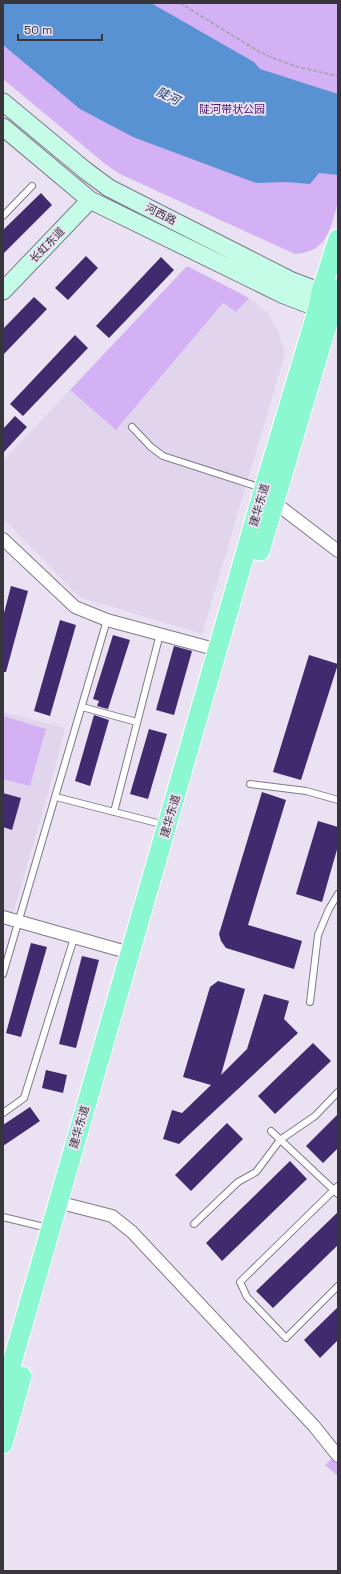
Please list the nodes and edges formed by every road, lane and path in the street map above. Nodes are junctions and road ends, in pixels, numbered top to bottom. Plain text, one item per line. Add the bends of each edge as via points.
1 (180, 3) edge
2 (338, 76) edge
3 (3, 102) edge
4 (3, 128) edge
5 (32, 186) dead end
6 (90, 200) junction
7 (3, 216) edge
8 (338, 239) edge
9 (4, 288) edge
10 (330, 299) edge
11 (132, 427) dead end
12 (269, 495) junction
13 (3, 539) edge
14 (338, 551) edge
15 (107, 620) junction
16 (160, 634) junction
17 (218, 650) junction
18 (82, 706) junction
19 (137, 722) junction
20 (250, 784) dead end
21 (56, 797) junction
22 (338, 800) edge
23 (114, 812) junction
24 (167, 826) junction
25 (338, 894) edge
26 (3, 917) edge
27 (20, 921) junction
28 (74, 938) junction
29 (130, 953) junction
30 (3, 974) edge
31 (310, 1002) dead end
32 (338, 1092) edge
33 (3, 1113) edge
34 (271, 1131) dead end
35 (280, 1140) junction
36 (338, 1186) edge
37 (335, 1193) edge
38 (64, 1202) junction
39 (3, 1217) edge
40 (194, 1224) dead end
41 (50, 1228) junction
42 (338, 1286) edge
43 (3, 1394) edge
44 (3, 1444) edge
45 (338, 1456) edge

1 - 2 path via 273,58 298,67
3 - 10 main road, 河西路 via 109,188
4 - 6 main road, 河西路
5 - 7 lane
6 - 9 main road, 长虹东道
6 - 10 main road, 河西路 via 284,295
8 - 10 main road, 建华东道
10 - 12 main road, 建华东道
11 - 12 lane via 163,456
12 - 14 street
12 - 17 main road, 建华东道
12 - 38 main road, 建华东道
13 - 15 street via 74,607
15 - 16 street
15 - 18 lane
16 - 17 street
16 - 19 lane
17 - 24 main road, 建华东道
18 - 19 lane
18 - 21 lane
19 - 23 lane
20 - 22 lane via 306,791
21 - 23 lane
21 - 27 lane
23 - 24 lane
24 - 29 main road, 建华东道
25 - 31 lane via 318,935
26 - 27 street
27 - 28 street
27 - 30 lane
28 - 29 street
28 - 33 lane via 24,1098
29 - 38 main road, 建华东道
32 - 35 lane via 315,1116
34 - 35 lane
35 - 37 lane
35 - 40 lane via 256,1172 238,1182
36 - 37 lane
37 - 42 lane via 240,1282 247,1297 286,1338
38 - 41 main road, 建华东道
38 - 44 main road, 建华东道
38 - 45 street via 112,1216 132,1232 314,1426
39 - 41 lane
41 - 43 main road, 建华东道

